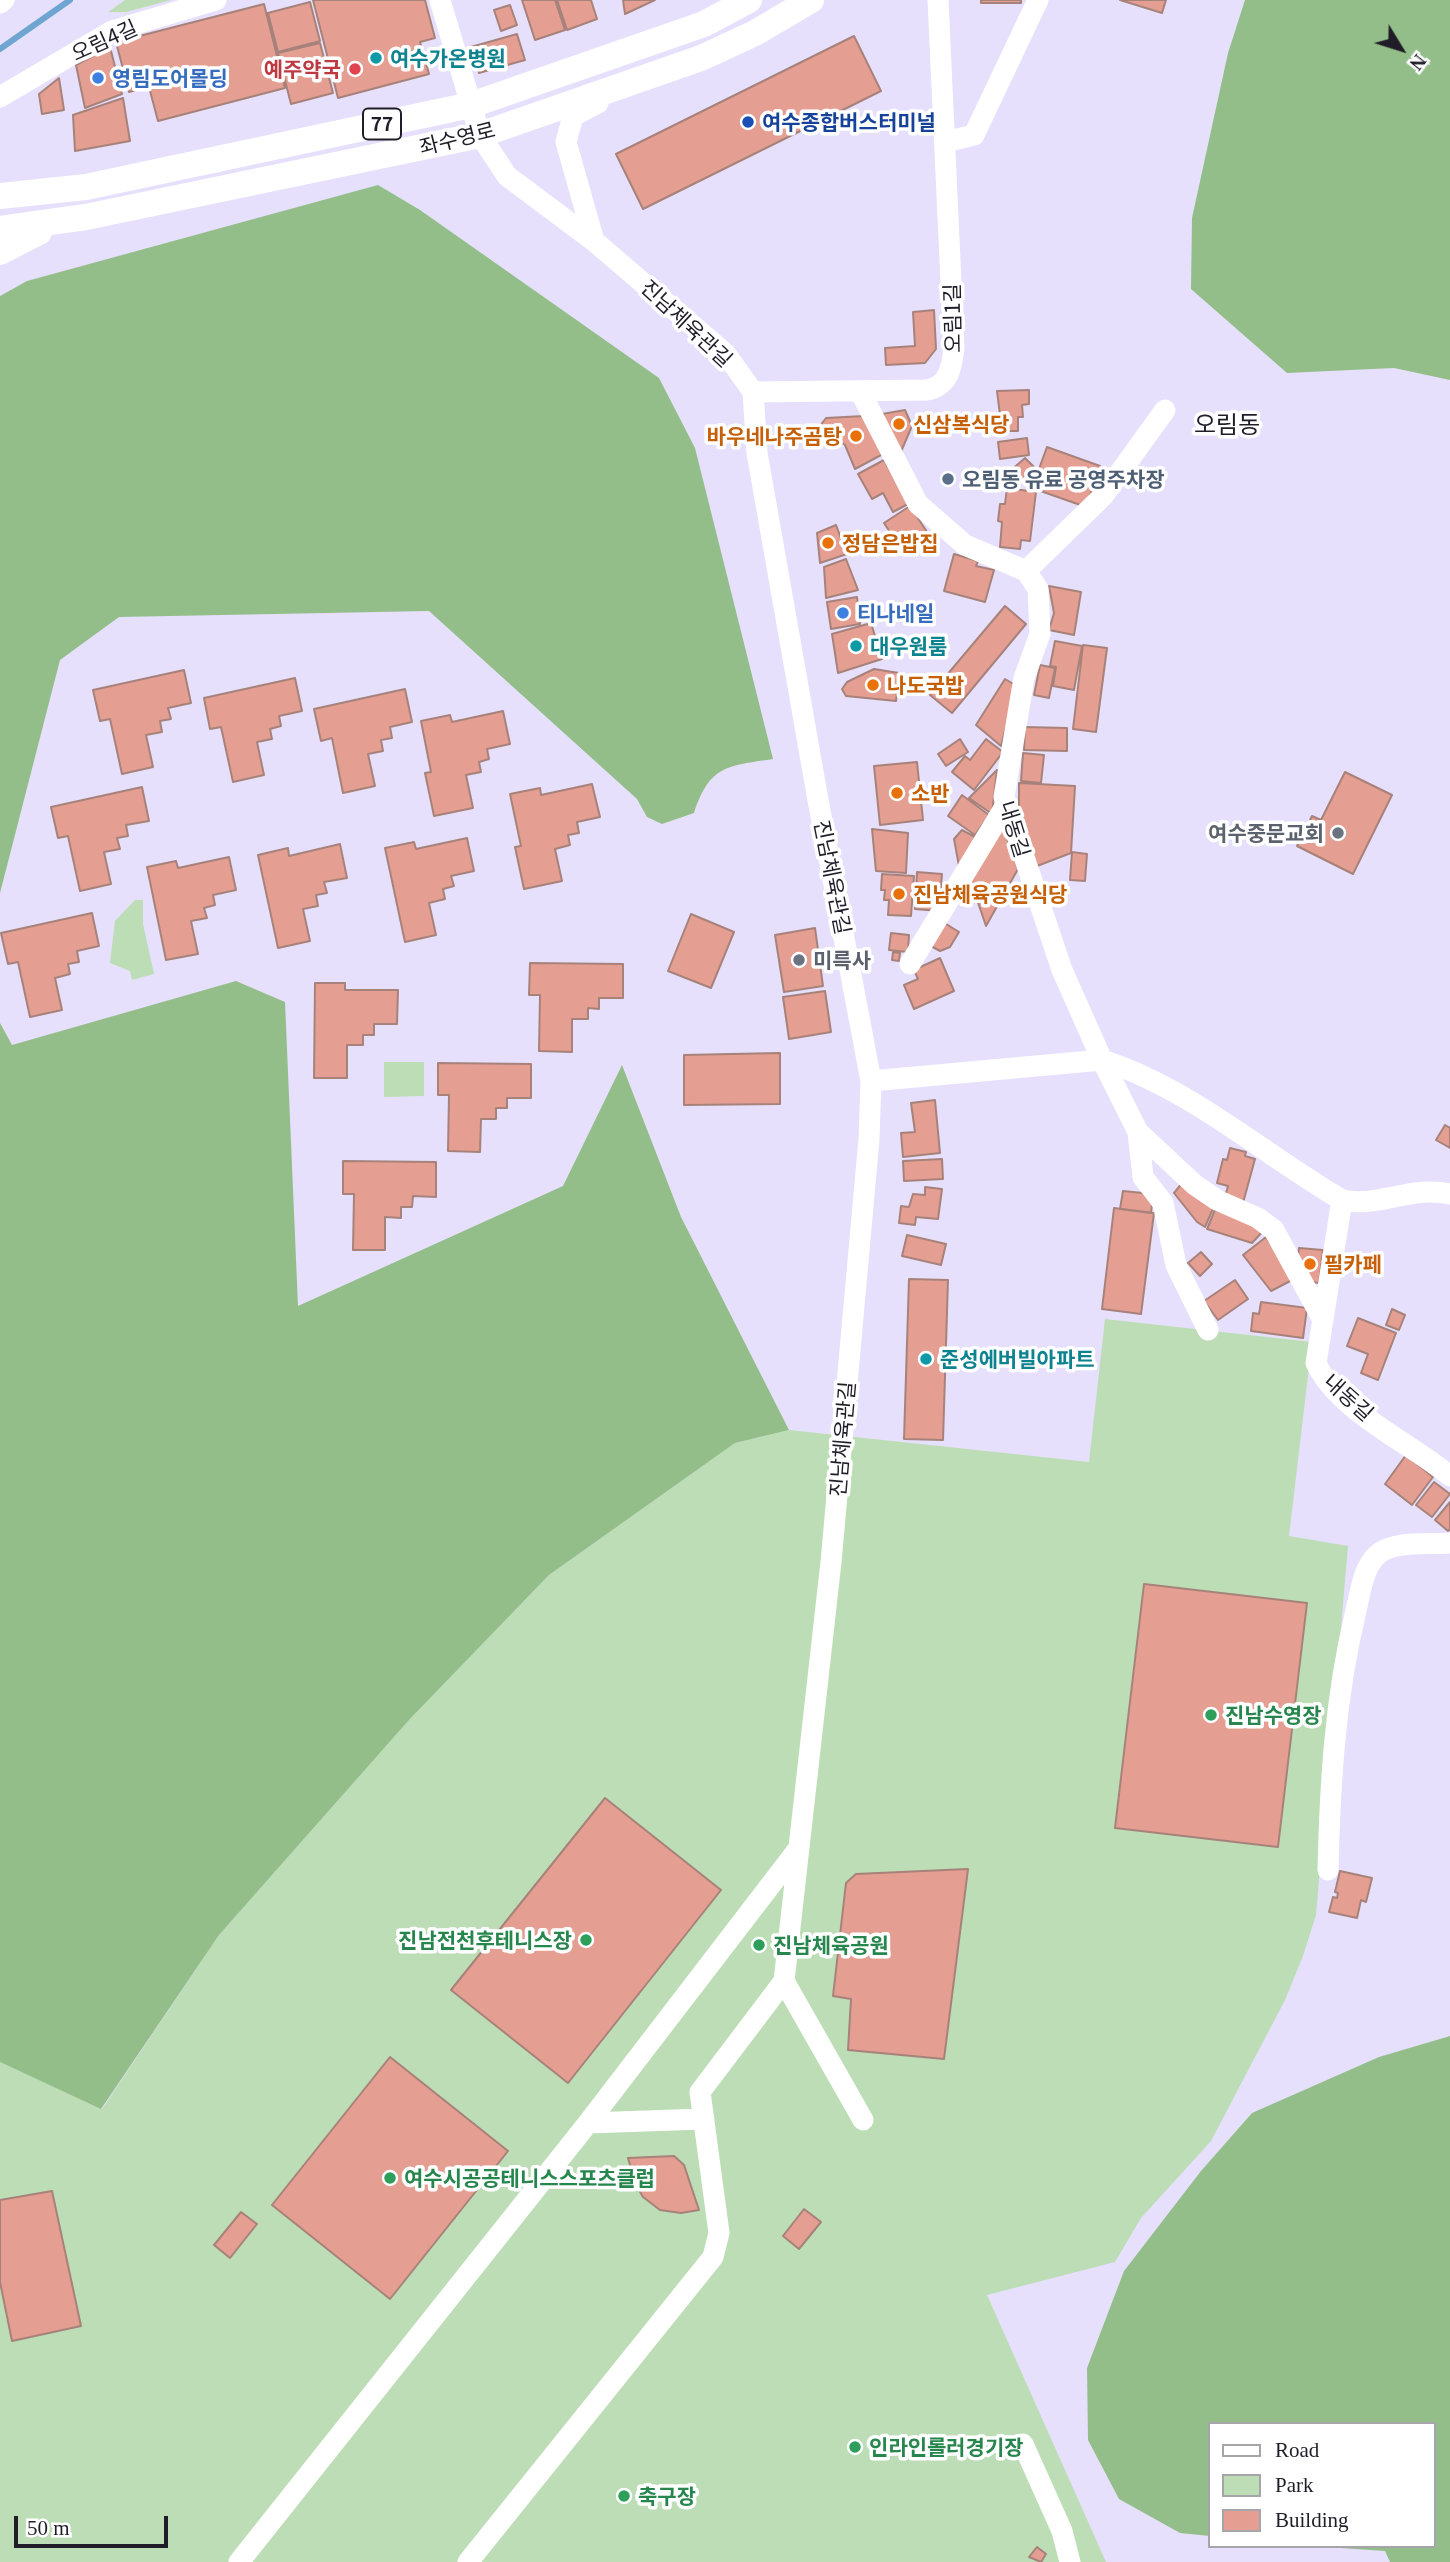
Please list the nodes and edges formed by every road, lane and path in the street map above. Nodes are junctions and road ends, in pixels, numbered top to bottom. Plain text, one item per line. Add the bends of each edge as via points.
1 (216, 0) edge
2 (439, 0) edge
3 (749, 0) edge
4 (811, 0) edge
5 (938, 0) edge
6 (1038, 0) edge
7 (701, 58) junction
8 (0, 97) edge
9 (471, 105) junction
10 (480, 135) junction
11 (945, 142) junction
12 (0, 196) edge
13 (61, 221) junction
14 (0, 229) edge
15 (594, 241) junction
16 (0, 252) edge
17 (860, 391) junction
18 (753, 392) junction
19 (1165, 410) dead end
20 (1026, 571) junction
21 (1006, 804) junction
22 (910, 964) dead end
23 (1102, 1060) junction
24 (871, 1081) junction
25 (1138, 1132) junction
26 (1450, 1194) edge
27 (1342, 1200) junction
28 (1323, 1320) junction
29 (1208, 1331) dead end
30 (1450, 1476) edge
31 (1450, 1543) edge
32 (801, 1846) junction
33 (1328, 1870) dead end
34 (784, 1981) junction
35 (704, 2119) junction
36 (863, 2120) dead end
37 (588, 2123) junction
38 (1023, 2444) dead end
39 (239, 2562) edge
40 (468, 2562) edge
41 (1070, 2562) edge

1 - 8 street, 오림4길 via 112,31
2 - 9 street, 진남체육관길
3 - 9 main road, 좌수영로 / 77 via 704,24
4 - 7 main road, 좌수영로 / 77
5 - 11 street, 오림1길
6 - 11 street via 974,135
7 - 10 main road, 좌수영로 / 77
7 - 15 street via 573,116 566,142
9 - 10 street, 진남체육관길
9 - 12 main road, 좌수영로 / 77 via 86,187
10 - 13 main road, 좌수영로 / 77
10 - 15 street, 진남체육관길 via 507,176
11 - 17 street, 오림1길 via 954,347 949,375 927,390
13 - 14 main road, 좌수영로 / 77
13 - 16 main road
15 - 18 street, 진남체육관길 via 726,354
17 - 18 street, 오림1길
17 - 20 street via 918,504 965,545
18 - 24 street, 진남체육관길 via 760,467
19 - 20 street via 1103,496
20 - 21 street, 내동길 via 1038,589 1041,623 1024,677 1003,786
21 - 22 street
21 - 23 street, 내동길 via 1062,970
23 - 24 street
23 - 25 street, 내동길
23 - 27 street via 1165,1088
24 - 32 street, 진남체육관길 via 831,1562
25 - 28 street via 1206,1193 1267,1223
25 - 29 street via 1143,1177 1163,1203 1176,1265
26 - 27 street via 1421,1193 1354,1203
27 - 28 street, 내동길
28 - 30 street, 내동길 via 1316,1363 1326,1380 1355,1407
31 - 33 street via 1387,1550 1372,1561 1363,1581 1339,1687
32 - 34 street, 진남체육관길
32 - 37 street
34 - 35 street via 700,2092
34 - 36 street
35 - 37 street
35 - 40 street via 719,2233 713,2257
37 - 39 street
38 - 41 street via 1062,2531

